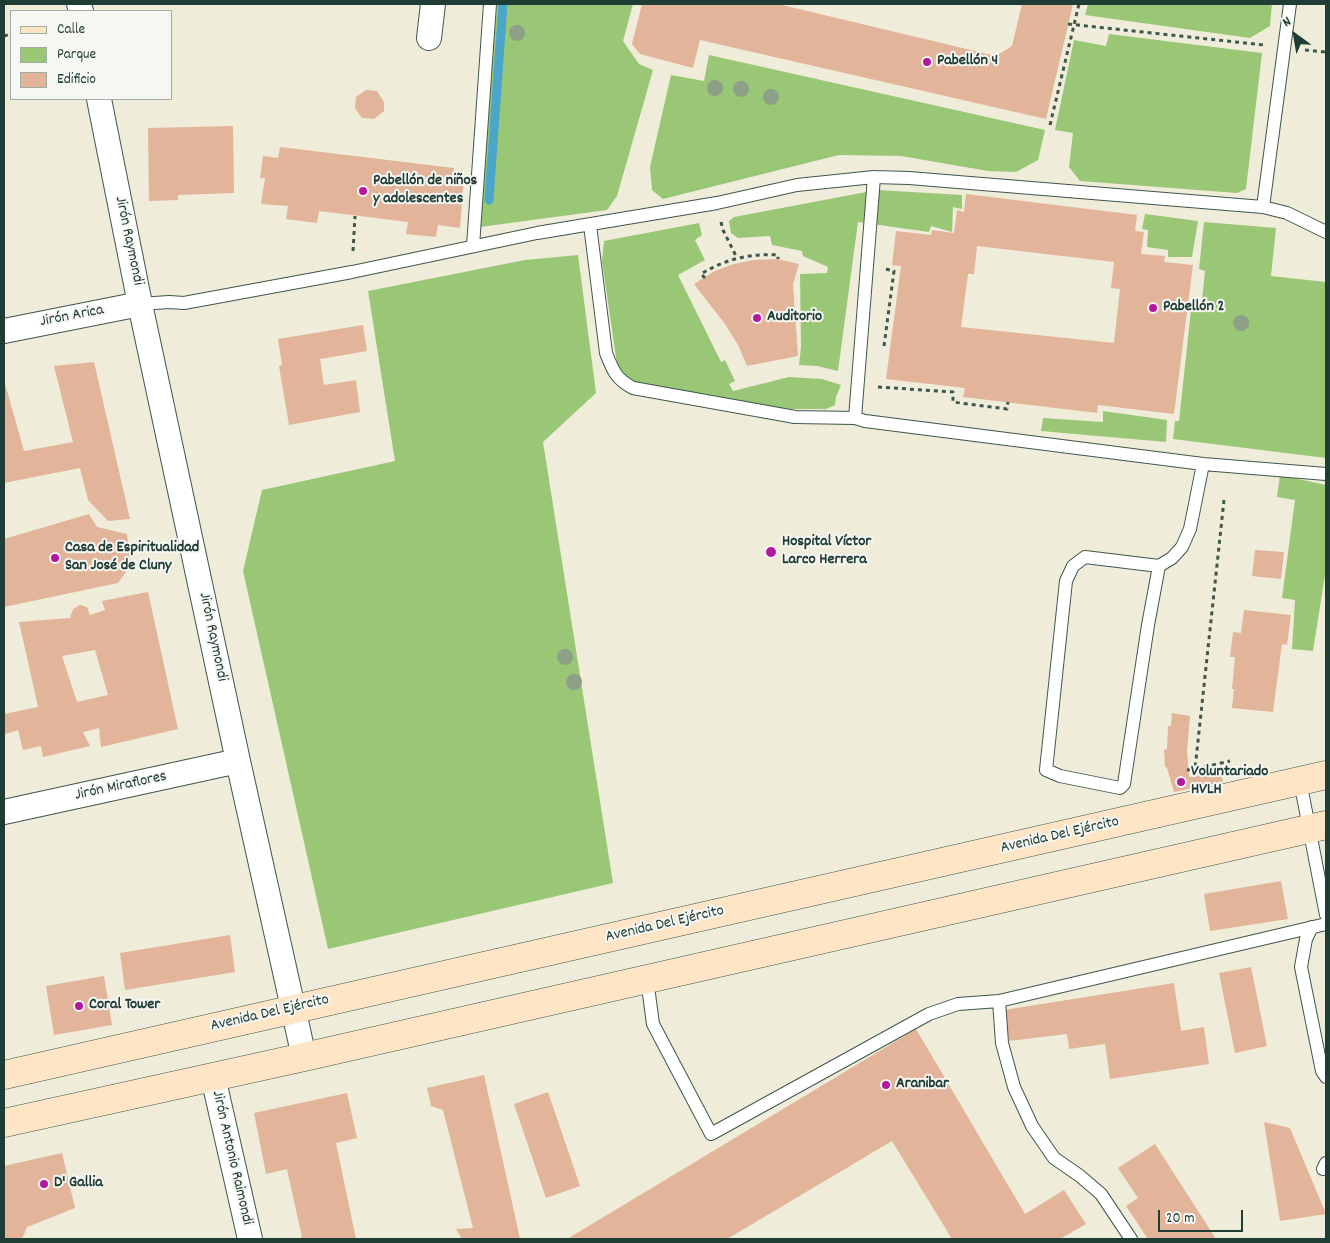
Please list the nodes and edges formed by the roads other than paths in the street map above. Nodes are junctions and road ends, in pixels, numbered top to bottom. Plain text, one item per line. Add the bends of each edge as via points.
1 (433, 4) edge
2 (490, 4) edge
3 (1290, 4) edge
4 (429, 38) dead end
5 (99, 100) edge
6 (874, 177) junction
7 (1263, 207) junction
8 (590, 225) junction
9 (1326, 232) edge
10 (473, 246) junction
11 (140, 304) junction
12 (4, 330) edge
13 (855, 418) junction
14 (1203, 464) junction
15 (1326, 474) edge
16 (1159, 566) junction
17 (238, 761) junction
18 (1313, 778) edge
19 (4, 812) edge
20 (1318, 827) edge
21 (1326, 915) edge
22 (1326, 924) edge
23 (1312, 927) junction
24 (647, 979) junction
25 (999, 1001) junction
26 (292, 1009) junction
27 (304, 1057) junction
28 (4, 1075) edge
29 (212, 1077) junction
30 (1326, 1077) edge
31 (4, 1124) edge
32 (250, 1239) edge
33 (1131, 1239) edge

1 - 4 street
2 - 10 lane
3 - 7 lane
5 - 11 street, Jirón Raymondi
6 - 7 lane
6 - 8 lane via 797,184 717,203
6 - 13 lane
7 - 9 lane via 1287,213
8 - 10 lane
8 - 13 lane via 606,353 621,382 633,388 795,417
10 - 11 lane via 184,303
11 - 12 street, Jirón Arica
11 - 17 street, Jirón Raymondi
13 - 14 lane
14 - 15 lane
14 - 16 lane via 1190,529 1182,547
16 - 16 lane via 1085,557 1073,566 1066,581 1046,770 1060,776 1120,788 1124,784
17 - 19 street, Jirón Miraflores
17 - 26 street, Jirón Raymondi
18 - 20 lane
18 - 26 main road, Avenida Del Ejército
20 - 21 lane
20 - 24 main road
22 - 23 lane
23 - 25 lane
23 - 30 lane via 1306,939 1301,967 1322,1071
24 - 25 lane via 653,1024 711,1134 929,1014 958,1004
24 - 27 main road
25 - 33 lane via 1002,1043 1014,1087 1032,1126 1054,1158 1101,1194
26 - 27 street, Jirón Raymondi
26 - 28 main road, Avenida Del Ejército
27 - 29 main road
29 - 31 main road
29 - 32 street, Jirón Antonio Raimondi

